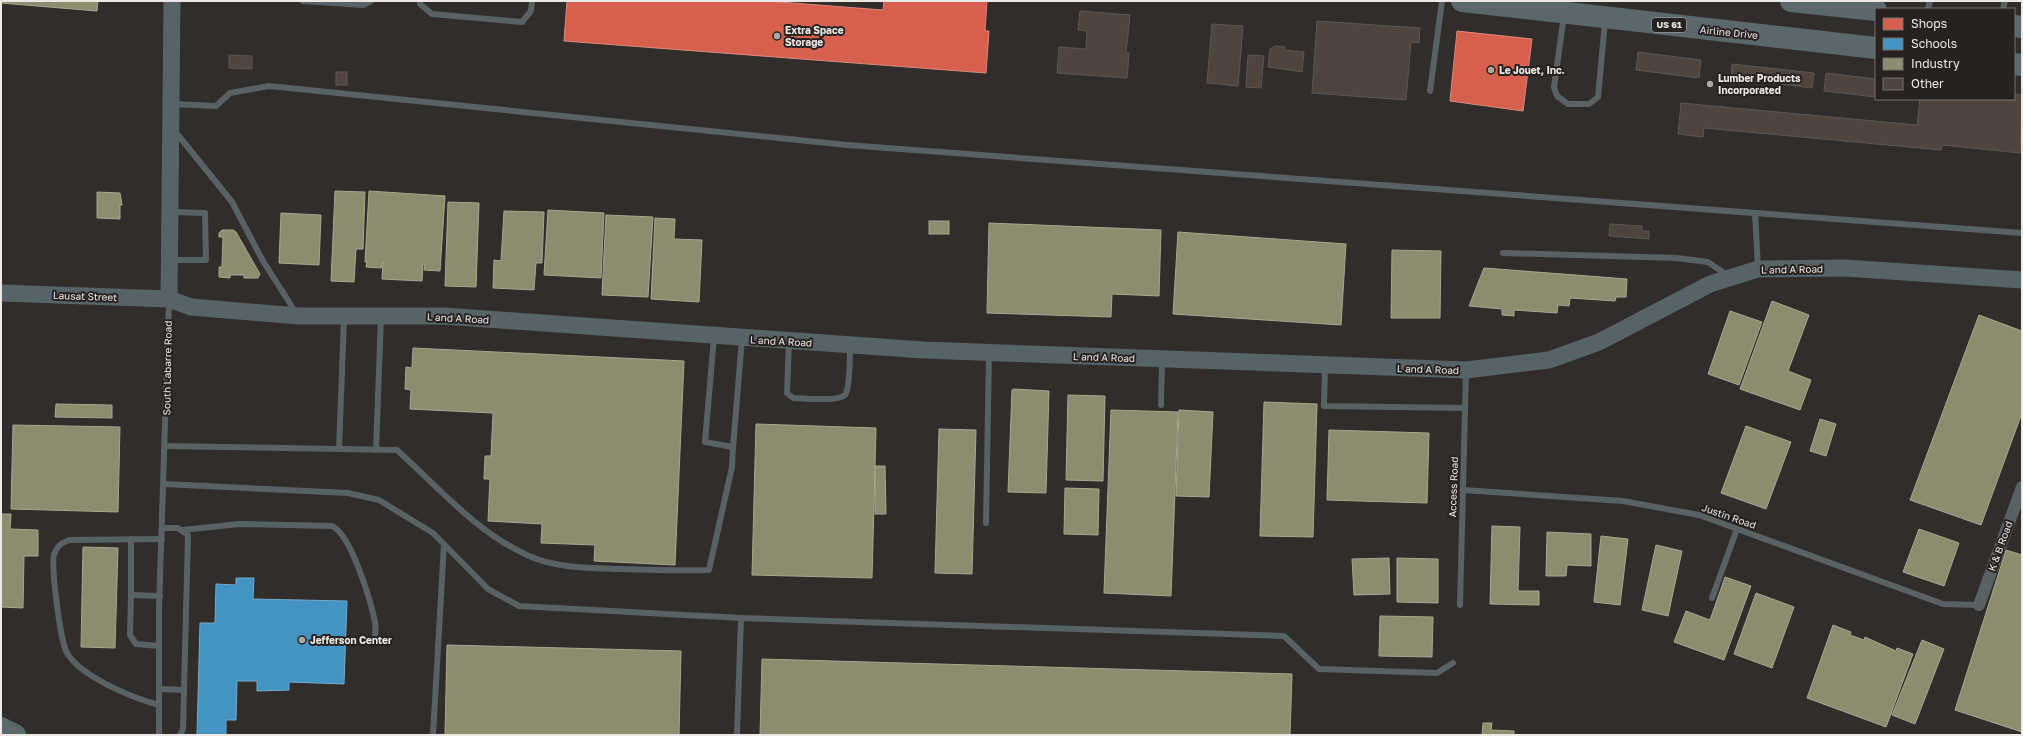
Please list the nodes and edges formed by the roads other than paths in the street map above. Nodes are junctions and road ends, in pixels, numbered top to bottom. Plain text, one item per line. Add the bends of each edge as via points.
1 (172, 1) edge
2 (303, 1) edge
3 (372, 1) edge
4 (420, 1) edge
5 (532, 1) edge
6 (1442, 1) edge
7 (1462, 1) edge
8 (1791, 1) edge
9 (1562, 10) junction
10 (1875, 10) edge
11 (1606, 18) junction
12 (1875, 48) edge
13 (1430, 91) dead end
14 (171, 104) junction
15 (170, 126) junction
16 (170, 212) junction
17 (1755, 213) junction
18 (2022, 233) edge
19 (1503, 253) dead end
20 (169, 260) junction
21 (1758, 269) junction
22 (1730, 278) junction
23 (2022, 280) edge
24 (1, 293) edge
25 (169, 299) junction
26 (299, 316) junction
27 (344, 316) junction
28 (382, 316) junction
29 (714, 336) junction
30 (742, 338) junction
31 (789, 341) junction
32 (850, 345) junction
33 (989, 353) junction
34 (1162, 359) junction
35 (1325, 365) junction
36 (1466, 370) junction
37 (1161, 405) dead end
38 (1465, 408) junction
39 (165, 446) junction
40 (733, 447) junction
41 (339, 449) junction
42 (376, 450) junction
43 (164, 484) junction
44 (2022, 487) edge
45 (1463, 490) junction
46 (986, 523) dead end
47 (162, 528) junction
48 (1737, 529) junction
49 (183, 530) junction
50 (131, 539) junction
51 (162, 539) junction
52 (444, 544) junction
53 (131, 595) junction
54 (160, 596) junction
55 (1712, 598) dead end
56 (1460, 605) dead end
57 (1979, 605) joint
58 (741, 618) junction
59 (375, 641) dead end
60 (159, 646) junction
61 (1453, 664) dead end
62 (159, 688) junction
63 (184, 690) junction
64 (159, 705) junction
65 (1, 728) edge
66 (15, 735) edge
67 (161, 735) edge
68 (180, 735) edge
69 (434, 735) edge
70 (737, 735) edge

1 - 14 street, South Labarre Road
2 - 3 lane via 364,5
4 - 5 lane via 420,4 432,14 522,22 531,11
6 - 13 lane
7 - 9 highway, Airline Drive / US 61
8 - 10 highway
9 - 11 highway, Airline Drive / US 61
9 - 11 lane via 1554,87 1557,96 1568,104 1589,104 1598,97
11 - 12 highway, Airline Drive / US 61
14 - 15 street, South Labarre Road
14 - 17 lane via 216,106 230,93 269,86 855,145
15 - 16 street, South Labarre Road
15 - 26 lane via 232,202 263,261
16 - 20 street, South Labarre Road
16 - 20 lane via 206,213 206,260
17 - 18 lane
17 - 21 lane
19 - 22 lane via 1677,258 1708,262
20 - 25 street, South Labarre Road
21 - 22 street, L and A Road
21 - 23 street, L and A Road via 1845,268
22 - 36 street, L and A Road via 1710,284 1599,342 1549,360
24 - 25 street, Lausat Street
25 - 26 street, L and A Road via 192,307
25 - 39 lane, South Labarre Road
26 - 27 street, L and A Road
27 - 28 street, L and A Road
27 - 41 lane
28 - 29 street, L and A Road via 444,316
28 - 42 lane
29 - 30 street, L and A Road
29 - 40 lane via 705,442
30 - 31 street, L and A Road
30 - 40 lane
31 - 32 street, L and A Road
31 - 32 lane via 787,393 793,398 837,399 845,395
32 - 33 street, L and A Road
33 - 34 street, L and A Road
33 - 46 lane
34 - 35 street, L and A Road
34 - 37 lane
35 - 36 street, L and A Road
35 - 38 lane via 1324,406
36 - 38 lane, Access Road
38 - 45 lane, Access Road
39 - 41 lane
39 - 43 lane, South Labarre Road
40 - 42 lane via 732,467 709,570 672,571 581,568 529,556 471,519 397,450
41 - 42 lane
43 - 47 lane, South Labarre Road
43 - 52 lane via 356,495 379,500 433,533
44 - 57 street, K & B Road
45 - 48 lane, Justin Road via 1623,501 1699,515
45 - 56 lane, Access Road
47 - 49 lane
47 - 51 lane, South Labarre Road
48 - 55 lane
48 - 57 lane, Justin Road via 1943,604
49 - 59 lane via 239,524 332,526 339,529 346,539 368,594 375,624
49 - 63 lane via 188,535
50 - 51 lane
50 - 53 lane
50 - 64 lane via 68,540 59,544 54,555 56,600 66,651 76,665 94,677
51 - 54 lane, South Labarre Road
52 - 58 lane via 488,589 519,606
52 - 69 lane
53 - 54 lane
53 - 60 lane via 132,640 136,644
54 - 60 lane, South Labarre Road
58 - 61 lane via 1284,636 1319,669 1438,673
58 - 70 lane
60 - 62 lane, South Labarre Road
62 - 63 lane
62 - 64 lane, South Labarre Road
63 - 68 lane via 183,729
64 - 67 lane, South Labarre Road
65 - 66 highway

